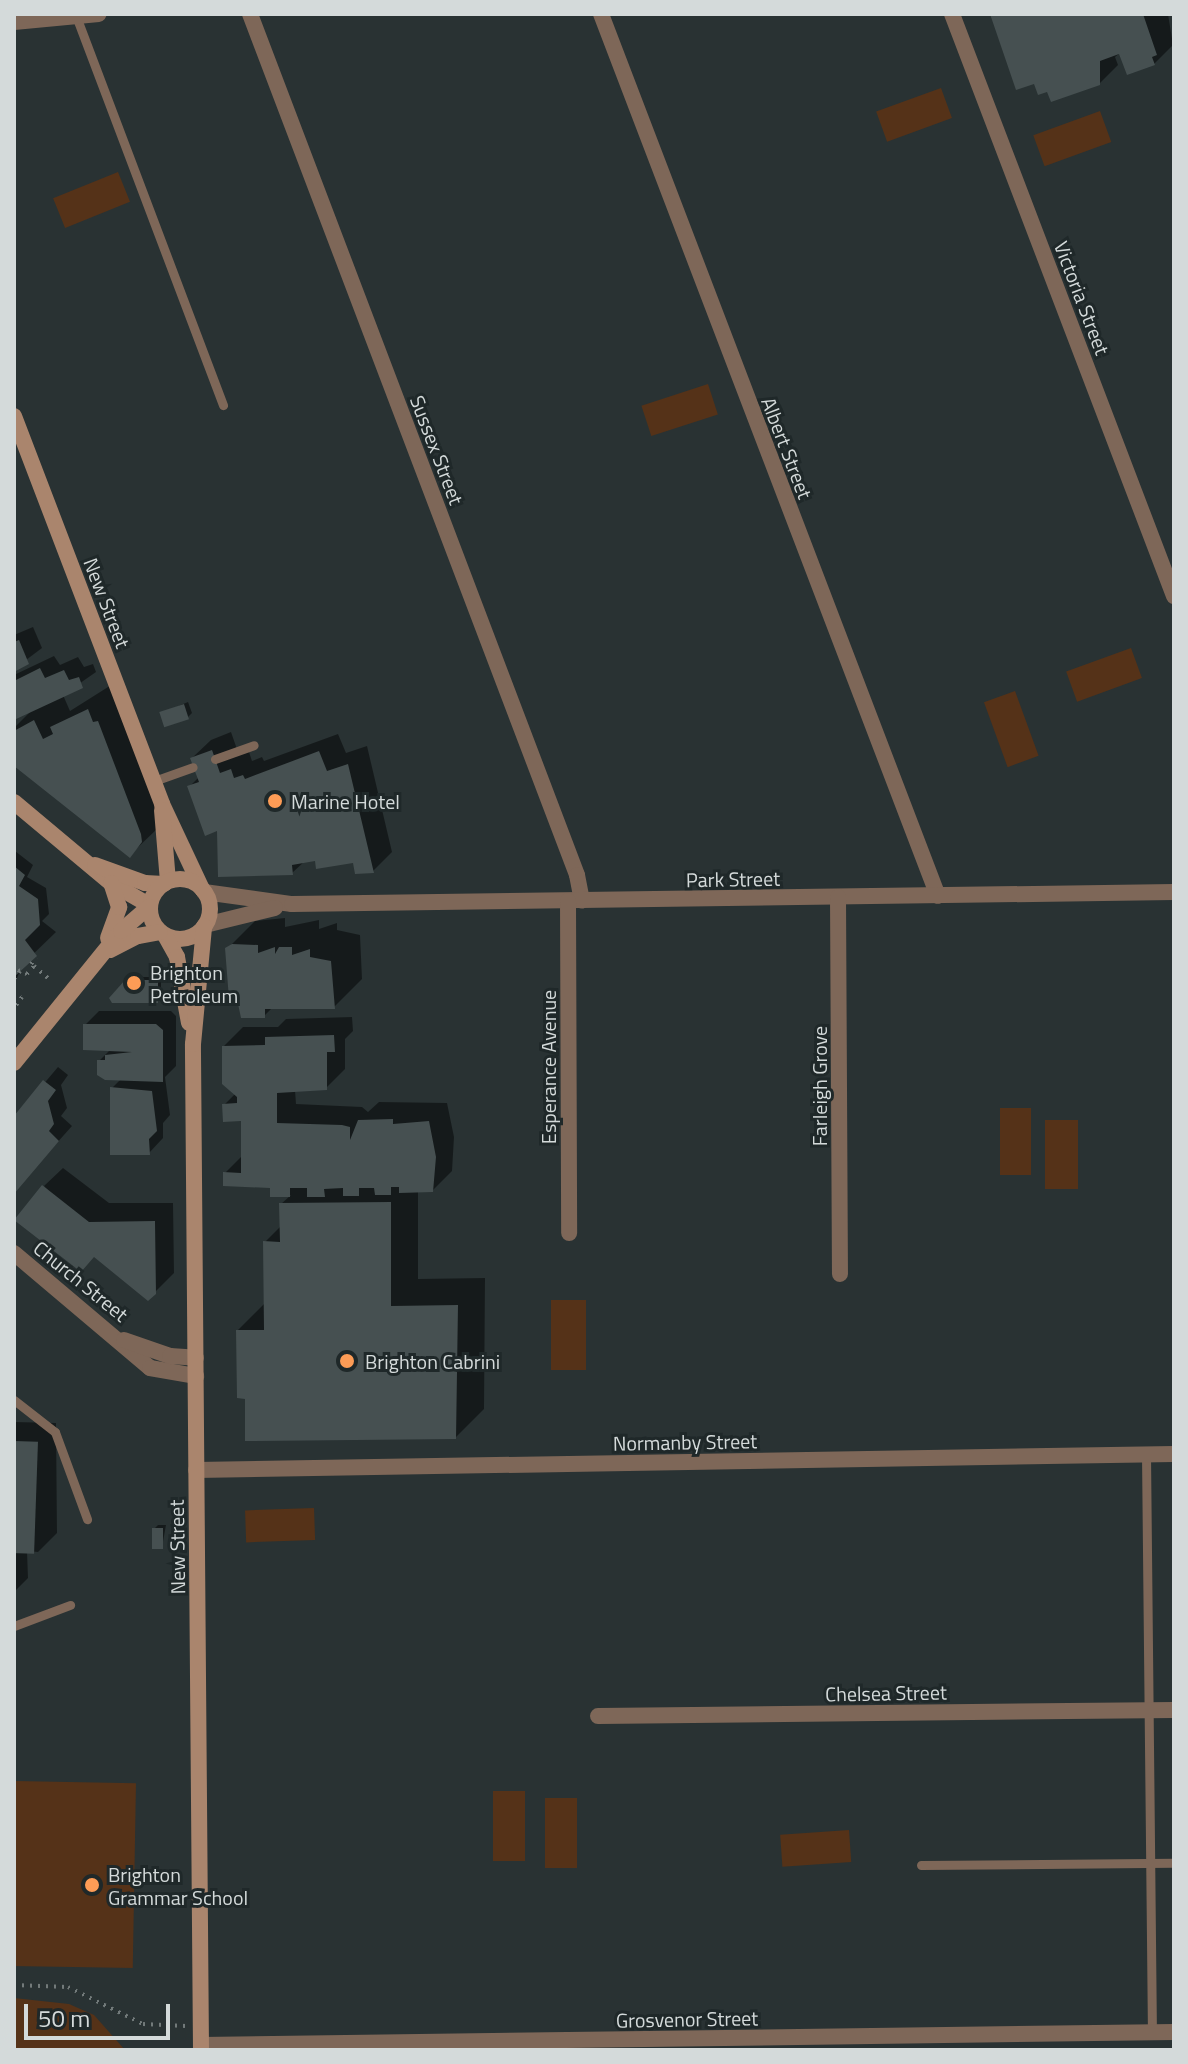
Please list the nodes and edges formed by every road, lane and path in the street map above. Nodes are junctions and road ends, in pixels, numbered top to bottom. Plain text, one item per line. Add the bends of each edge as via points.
1 (99, 14) edge
2 (250, 14) edge
3 (601, 14) edge
4 (952, 14) edge
5 (76, 16) junction
6 (14, 22) edge
7 (223, 405) dead end
8 (14, 416) edge
9 (18, 438) edge
10 (1174, 596) edge
11 (254, 745) dead end
12 (215, 759) dead end
13 (193, 767) dead end
14 (154, 781) junction
15 (14, 802) edge
16 (162, 804) junction
17 (90, 862) junction
18 (111, 883) junction
19 (166, 883) junction
20 (203, 890) junction
21 (1174, 892) edge
22 (938, 896) junction
23 (838, 897) junction
24 (575, 901) junction
25 (292, 904) junction
26 (149, 906) junction
27 (204, 926) junction
28 (163, 934) junction
29 (36, 958) dead end
30 (100, 960) junction
31 (32, 965) junction
32 (14, 979) edge
33 (49, 979) dead end
34 (14, 999) edge
35 (14, 1008) edge
36 (193, 1044) junction
37 (14, 1063) edge
38 (569, 1233) dead end
39 (14, 1253) edge
40 (840, 1274) dead end
41 (122, 1340) junction
42 (196, 1358) junction
43 (196, 1376) junction
44 (14, 1400) edge
45 (1146, 1454) junction
46 (1174, 1454) edge
47 (196, 1470) junction
48 (87, 1519) dead end
49 (70, 1605) dead end
50 (14, 1626) edge
51 (1150, 1710) junction
52 (1174, 1710) edge
53 (598, 1716) dead end
54 (1174, 1863) edge
55 (1151, 1864) junction
56 (921, 1865) dead end
57 (14, 1985) edge
58 (201, 2025) junction
59 (1174, 2032) edge
60 (1152, 2033) junction
61 (201, 2047) edge

1 - 5 street
2 - 24 street, Sussex Street via 577,875
3 - 22 street, Albert Street
4 - 10 street, Victoria Street
5 - 6 street
5 - 7 lane
8 - 9 main road, New Street
9 - 14 main road, New Street
11 - 12 lane
13 - 14 lane
14 - 16 main road, New Street
15 - 17 main road
16 - 19 main road, New Street
16 - 20 main road, New Street
17 - 18 main road
17 - 19 main road via 145,883
18 - 26 main road
18 - 30 main road via 119,913
19 - 20 main road via 186,880
19 - 26 main road
20 - 25 street, Park Street
20 - 27 main road via 210,908
21 - 22 street, Park Street
22 - 23 street, Park Street
23 - 24 street, Park Street
23 - 40 street, Farleigh Grove
24 - 25 street, Park Street
24 - 38 street, Esperance Avenue
25 - 27 street, Park Street
26 - 28 main road
26 - 30 main road via 128,923
27 - 28 main road via 190,938
27 - 36 main road, New Street
28 - 30 main road via 138,936
28 - 36 main road, New Street via 177,957
29 - 31 path
30 - 37 main road
31 - 32 path via 27,974 19,970
31 - 33 path
34 - 35 path via 22,997
36 - 42 main road, New Street
39 - 41 street, Church Street
41 - 42 street, Church Street via 170,1356
41 - 43 street, Church Street via 150,1368
42 - 43 main road, New Street
43 - 47 main road, New Street
44 - 48 lane via 55,1432
45 - 46 street, Normanby Street
45 - 47 street, Normanby Street
45 - 51 lane
47 - 58 main road, New Street
49 - 50 lane
51 - 52 street, Chelsea Street
51 - 53 street, Chelsea Street
51 - 55 lane
54 - 55 lane
55 - 56 lane
55 - 60 lane
57 - 58 path via 68,1987 154,2027
58 - 61 main road, New Street
59 - 60 street, Grosvenor Street
60 - 61 street, Grosvenor Street

